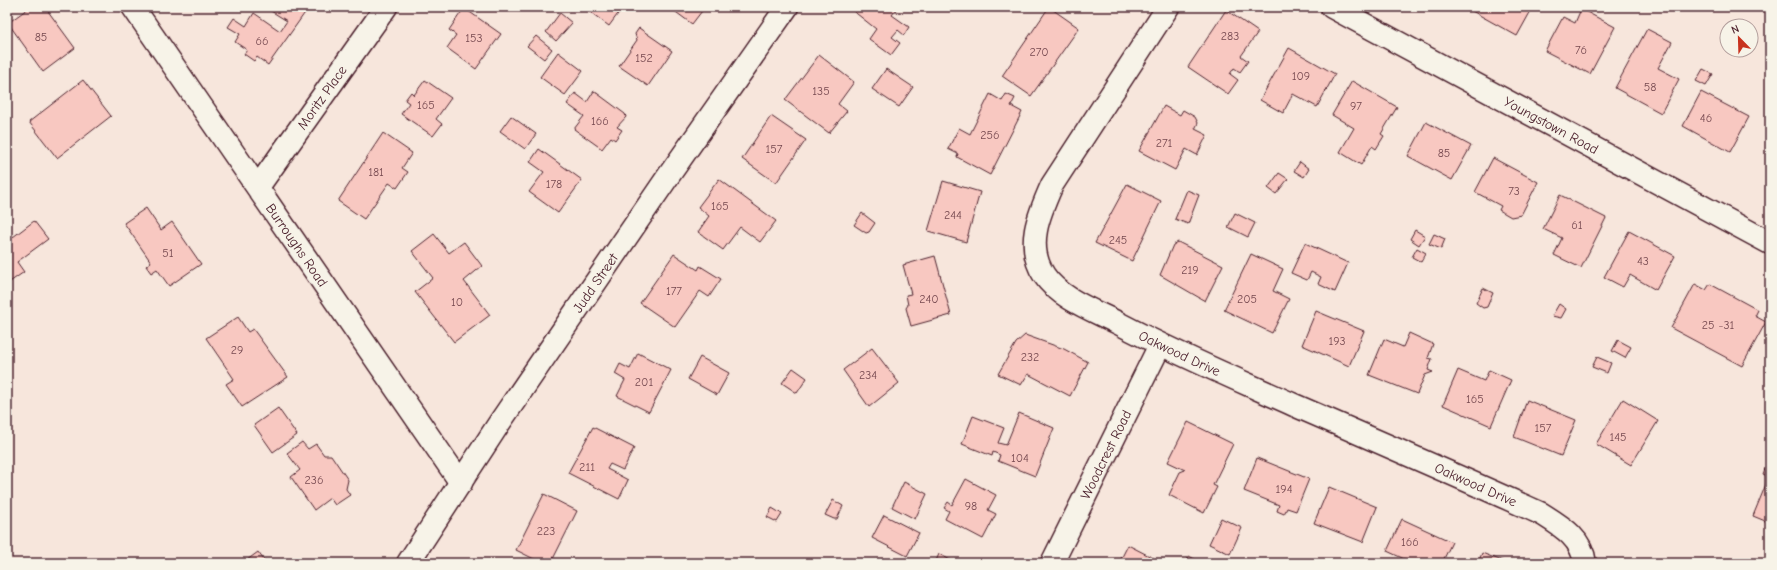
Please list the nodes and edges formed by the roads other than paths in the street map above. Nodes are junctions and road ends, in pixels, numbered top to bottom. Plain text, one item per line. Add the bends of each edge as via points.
1 (133, 7) edge
2 (386, 7) edge
3 (787, 7) edge
4 (1168, 7) edge
5 (1332, 7) edge
6 (258, 187) junction
7 (1770, 243) edge
8 (1160, 346) junction
9 (461, 483) junction
10 (408, 563) edge
11 (1052, 563) edge
12 (1585, 563) edge

1 - 6 street, Burroughs Road
2 - 6 street, Moritz Place
3 - 9 street, Judd Street via 653,198
4 - 8 street, Oakwood Drive via 1052,185 1036,226 1035,243 1037,259 1052,285 1069,297
5 - 7 street, Youngstown Road
6 - 9 street, Burroughs Road
8 - 11 street, Woodcrest Road
8 - 12 street, Oakwood Drive via 1542,514 1569,531 1584,553
9 - 10 street, Judd Street

